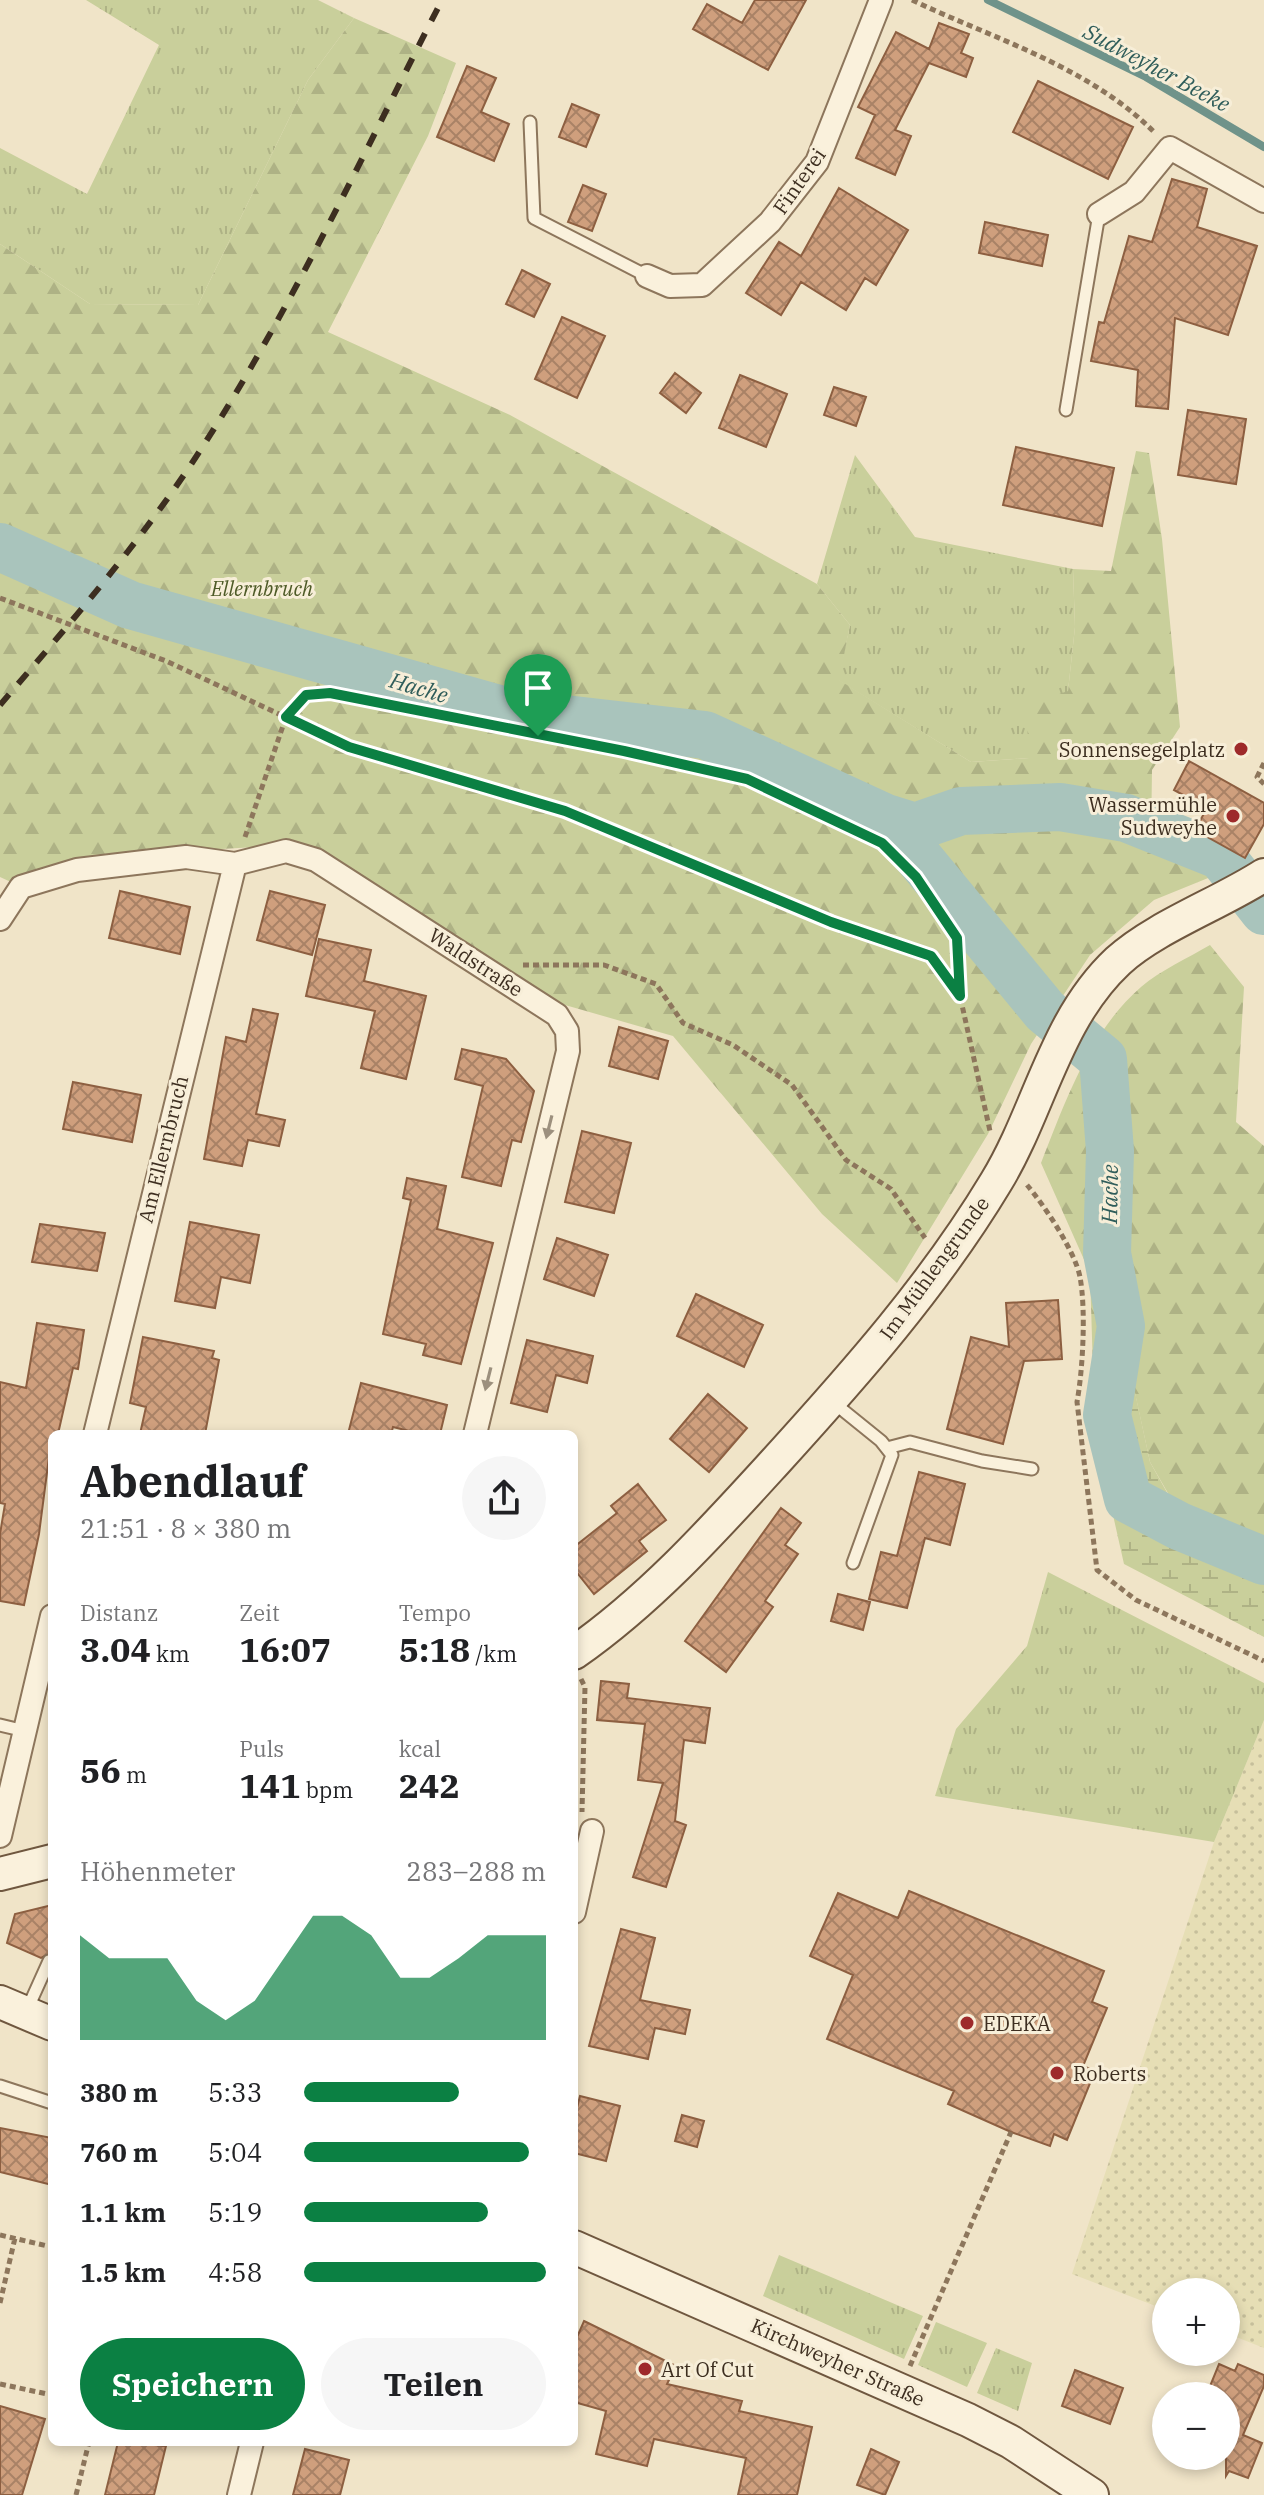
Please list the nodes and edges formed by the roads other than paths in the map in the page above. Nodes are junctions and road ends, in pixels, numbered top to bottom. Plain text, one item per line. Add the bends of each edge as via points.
1 (881, 0) edge
2 (530, 122) dead end
3 (1264, 201) edge
4 (1099, 214) joint
5 (647, 276) joint
6 (1066, 410) dead end
7 (235, 864) junction
8 (1260, 878) edge
9 (0, 919) edge
10 (831, 1399) junction
11 (96, 1430) edge
12 (476, 1430) edge
13 (887, 1448) junction
14 (1032, 1469) dead end
15 (853, 1563) dead end
16 (48, 1633) edge
17 (578, 1665) edge
18 (0, 1725) edge
19 (25, 1731) junction
20 (592, 1831) road end
21 (0, 1836) edge
22 (48, 1867) edge
23 (0, 1874) edge
24 (578, 1894) edge
25 (48, 1963) edge
26 (26, 2013) edge
27 (0, 2086) edge
28 (48, 2102) edge
29 (578, 2249) edge
30 (251, 2446) edge
31 (239, 2495) edge
32 (1092, 2495) edge

1 - 5 street, Finterei via 817,162 770,222 702,285 670,286
2 - 5 lane via 534,218
3 - 4 street via 1170,148 1134,192
4 - 6 lane
7 - 9 street, Waldstraße via 186,857 77,870 21,887
7 - 11 street, Am Ellernbruch
7 -> 12 street, Waldstraße via 286,851 316,860 557,1015 567,1031 568,1051
8 - 10 main road, Im Mühlengrunde via 1119,960 1082,1004 1056,1051 1013,1169 998,1179 943,1263
10 - 13 lane
10 - 17 main road, Im Mühlengrunde via 699,1545
13 - 14 lane via 910,1442
13 - 15 lane via 892,1455
16 - 19 street
18 - 19 lane
19 - 21 street
20 - 24 street
22 - 23 main road
25 - 26 lane
27 - 28 lane
29 - 32 main road, Kirchweyher Straße via 1011,2442
30 - 31 street

